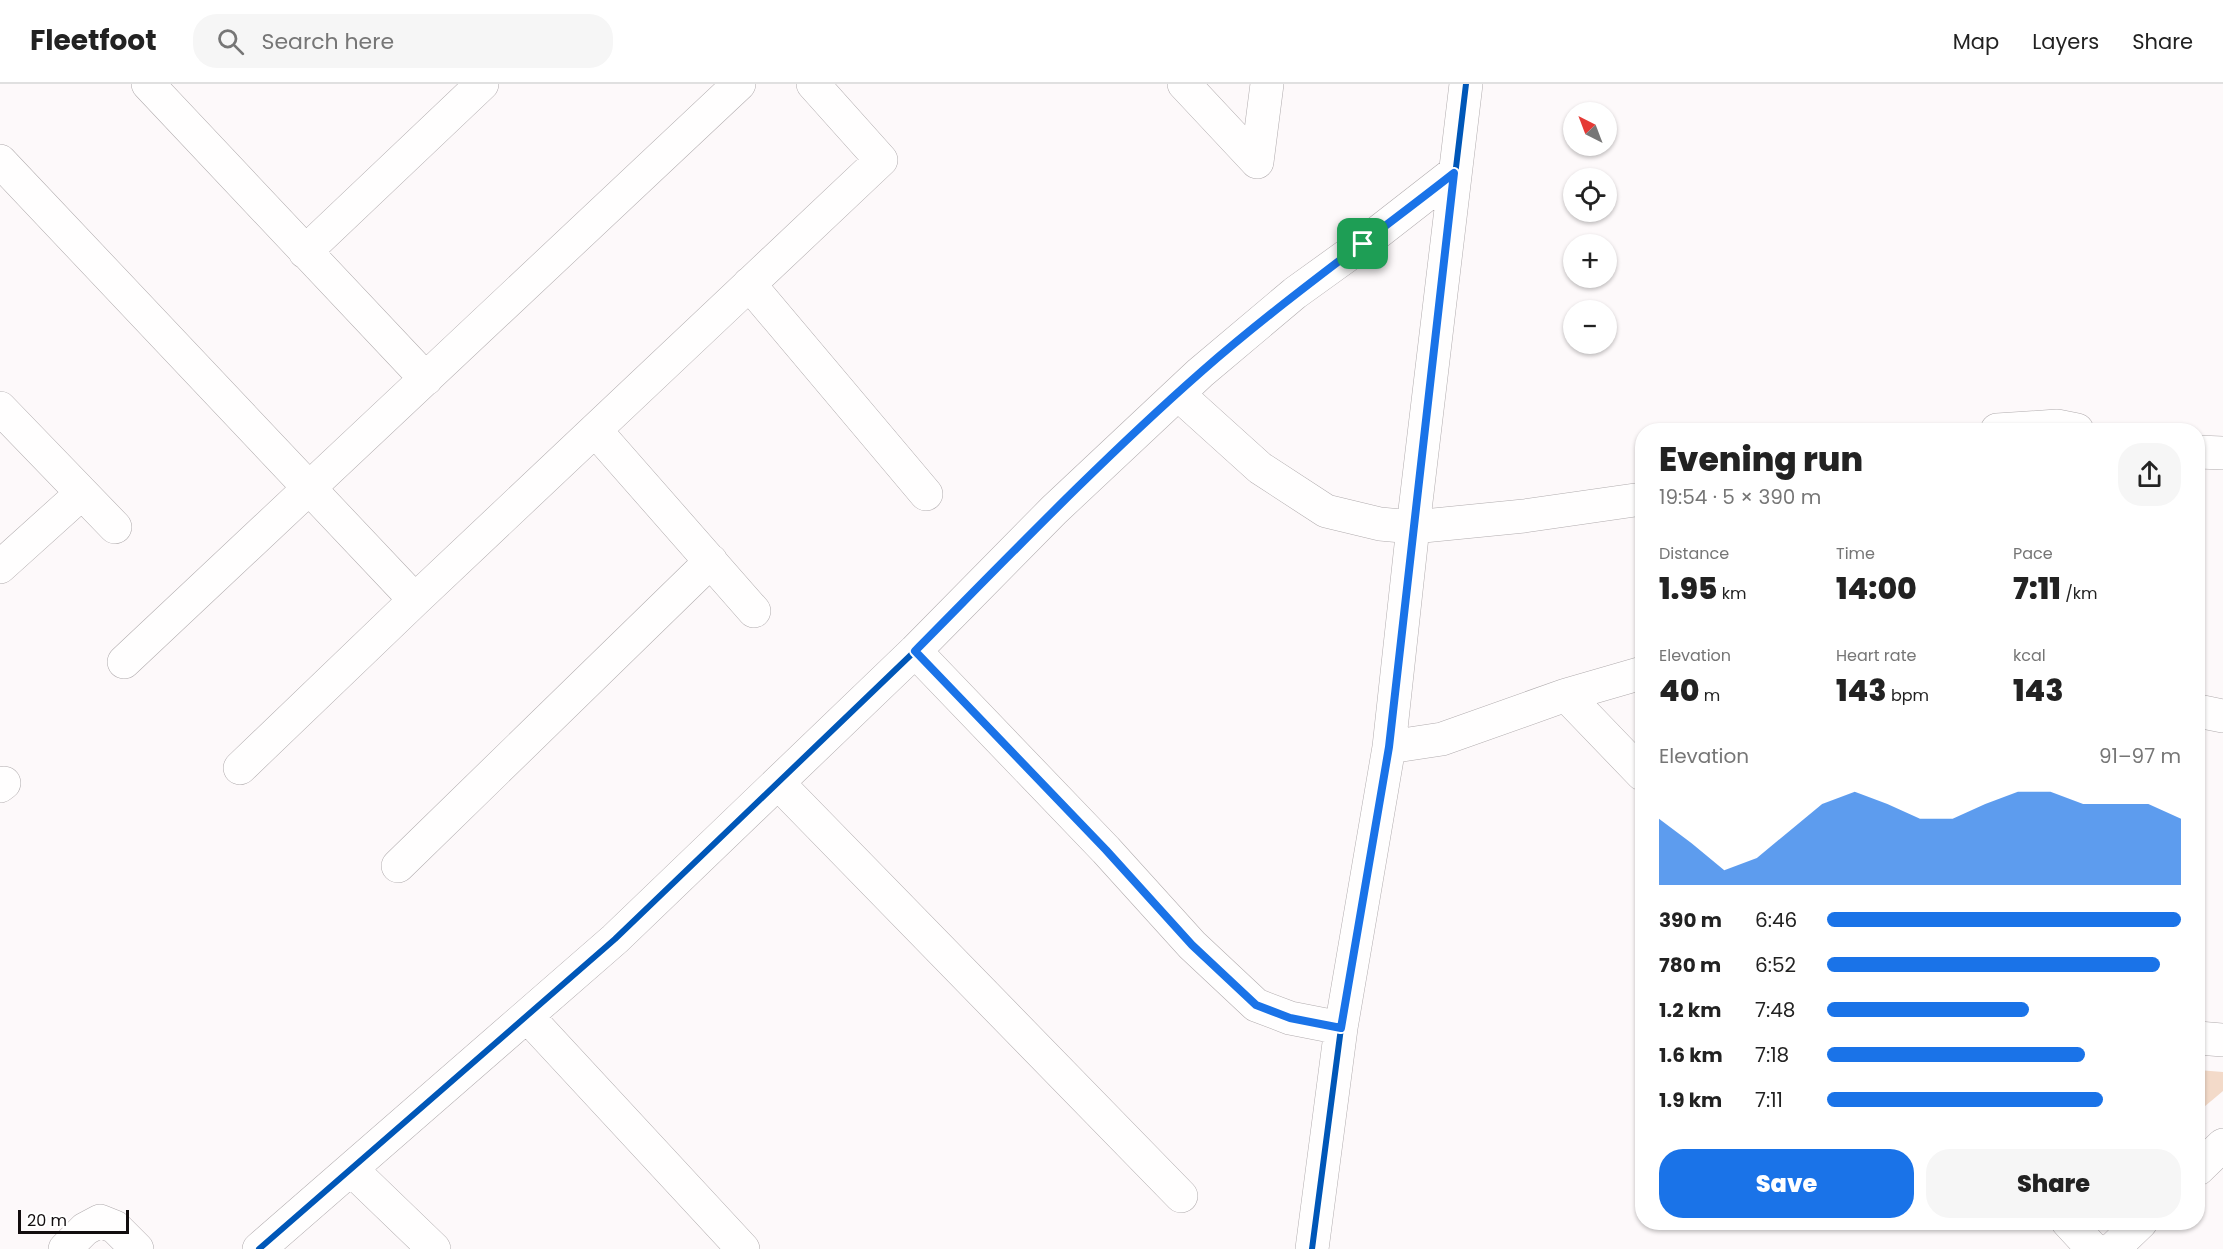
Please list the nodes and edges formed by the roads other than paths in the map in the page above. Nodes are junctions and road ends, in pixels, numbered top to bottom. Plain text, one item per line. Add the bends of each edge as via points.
1 (482, 84) edge
2 (739, 84) edge
3 (813, 84) edge
4 (1184, 84) edge
5 (1267, 84) edge
6 (1466, 84) edge
7 (167, 91) edge
8 (0, 161) edge
9 (1454, 173) junction
10 (305, 252) junction
11 (749, 284) junction
12 (426, 379) junction
13 (1179, 394) junction
14 (0, 408) edge
15 (595, 430) junction
16 (2205, 452) edge
17 (2223, 453) edge
18 (309, 489) junction
19 (82, 493) junction
20 (926, 494) dead end
21 (1635, 500) edge
22 (115, 527) dead end
23 (1413, 527) junction
24 (711, 561) junction
25 (0, 567) edge
26 (415, 600) junction
27 (754, 611) dead end
28 (915, 651) junction
29 (124, 662) dead end
30 (1635, 675) edge
31 (1566, 695) junction
32 (2205, 712) edge
33 (2223, 716) edge
34 (1389, 747) junction
35 (1635, 767) edge
36 (240, 768) dead end
37 (778, 783) junction
38 (398, 866) dead end
39 (527, 1016) junction
40 (1341, 1028) junction
41 (2205, 1039) edge
42 (2223, 1040) edge
43 (2223, 1145) edge
44 (2205, 1162) edge
45 (351, 1169) junction
46 (1181, 1197) dead end
47 (2075, 1230) edge
48 (2133, 1230) edge
49 (65, 1249) edge
50 (137, 1249) edge
51 (259, 1249) edge
52 (434, 1249) edge
53 (743, 1249) edge
54 (1312, 1249) edge
55 (2093, 1249) edge
56 (2113, 1249) edge

1 - 10 street
2 - 12 street
3 - 11 street via 881,159
4 - 5 street via 1257,162
6 - 9 street
7 - 10 street
8 - 18 street
9 - 13 street via 1295,293
9 - 23 street
10 - 12 street
11 - 15 street
11 - 20 street
12 - 18 street
13 - 23 street via 1260,468 1326,511 1380,524
13 - 28 street via 1054,510
14 - 19 street
15 - 24 street
15 - 26 street
16 - 17 street
18 - 26 street
18 - 29 street
19 - 22 street
19 - 25 street
21 - 23 street
23 - 34 street
24 - 27 street
24 - 38 street
26 - 36 street
28 - 37 street
28 - 40 street via 1192,945 1256,1005 1290,1018
30 - 31 street
31 - 34 street via 1442,739
31 - 35 street
32 - 33 street
34 - 40 street
37 - 39 street via 615,939
37 - 46 street
39 - 45 street
39 - 53 street
40 - 54 street
41 - 42 street
43 - 44 street
45 - 51 street
45 - 52 street
47 - 55 street
48 - 56 street
49 - 50 street via 85,1229 100,1221 115,1227

